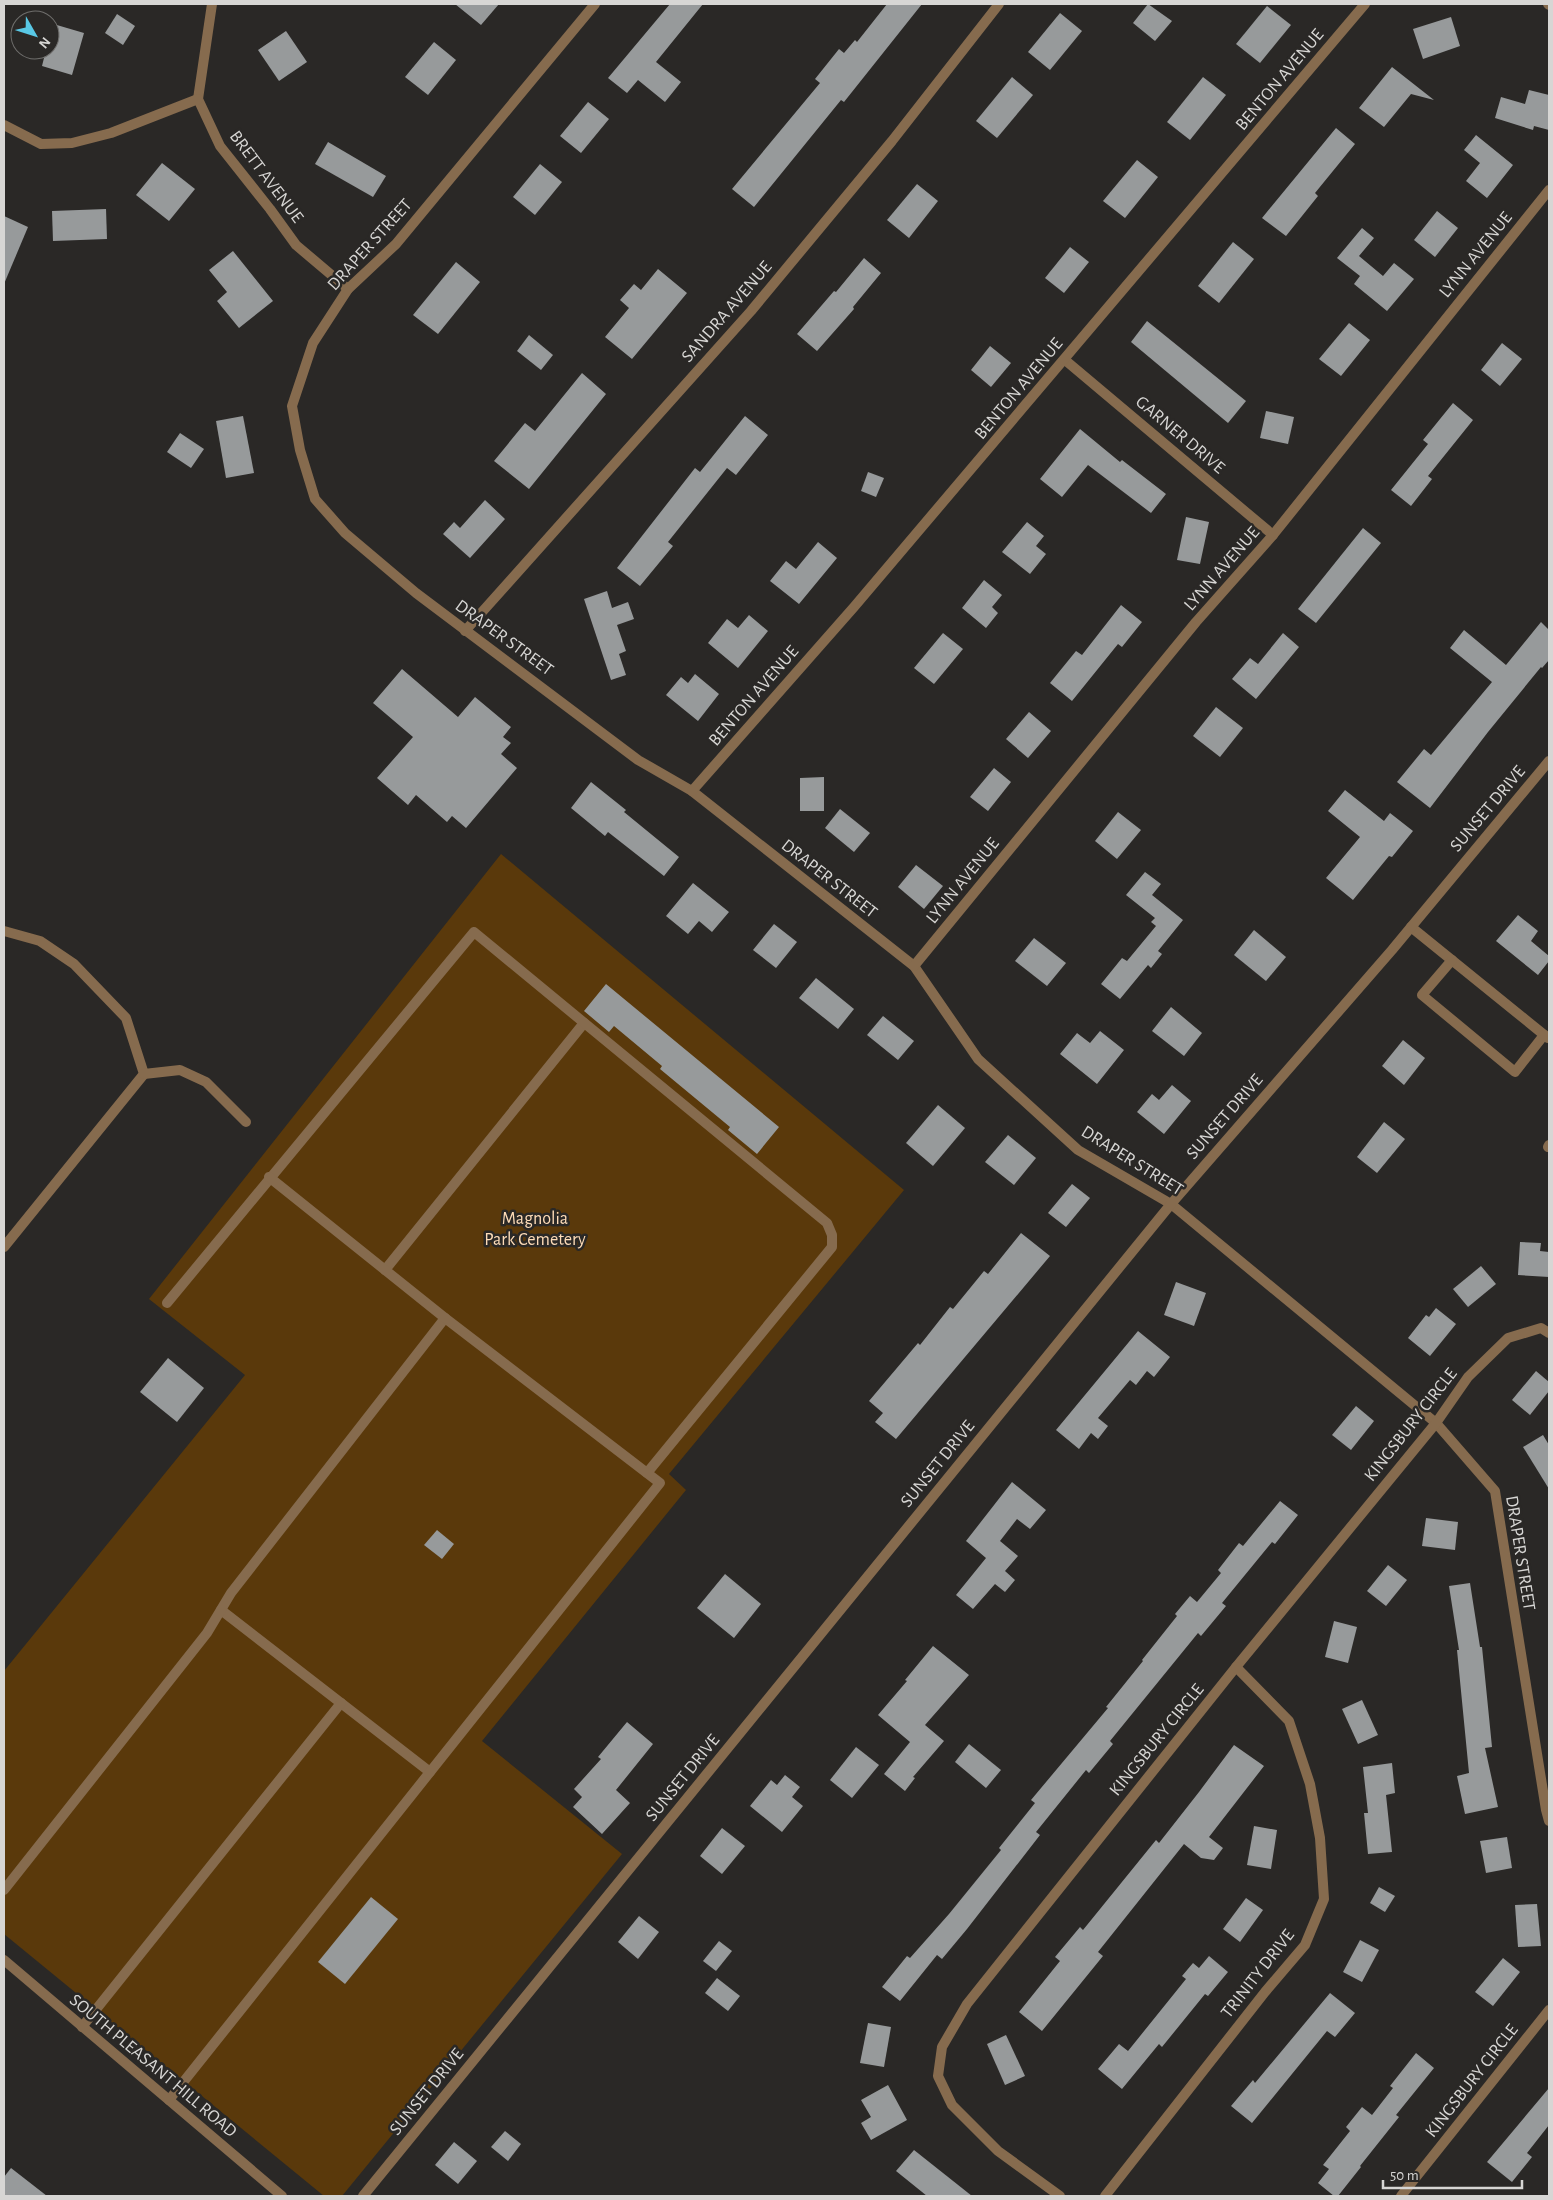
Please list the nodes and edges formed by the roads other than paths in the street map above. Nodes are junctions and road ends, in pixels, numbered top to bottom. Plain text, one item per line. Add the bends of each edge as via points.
1 (212, 4) edge
2 (595, 4) edge
3 (999, 4) edge
4 (1365, 4) edge
5 (198, 99) junction
6 (4, 125) edge
7 (1549, 190) edge
8 (348, 289) junction
9 (1065, 360) junction
10 (1273, 535) junction
11 (465, 631) junction
12 (1549, 760) edge
13 (692, 791) junction
14 (1411, 927) junction
15 (4, 931) edge
16 (1452, 960) junction
17 (914, 966) junction
18 (584, 1023) junction
19 (1547, 1037) edge
20 (144, 1074) junction
21 (246, 1122) dead end
22 (269, 1177) junction
23 (1171, 1204) junction
24 (4, 1247) edge
25 (385, 1270) junction
26 (167, 1303) dead end
27 (445, 1318) junction
28 (1549, 1333) edge
29 (1436, 1423) junction
30 (647, 1473) junction
31 (220, 1610) junction
32 (1236, 1667) junction
33 (341, 1703) junction
34 (430, 1772) junction
35 (1549, 1821) edge
36 (4, 1890) edge
37 (4, 1960) edge
38 (1549, 2010) edge
39 (82, 2027) junction
40 (168, 2100) junction
41 (282, 2196) edge
42 (363, 2196) edge
43 (1060, 2196) edge
44 (1106, 2196) edge
45 (1401, 2196) edge

1 - 5 street
2 - 8 street, DRAPER STREET via 396,244
3 - 11 street, SANDRA AVENUE via 892,141 751,311
4 - 9 street, BENTON AVENUE
5 - 6 street via 111,133 72,143 41,144
5 - 8 street, BRETT AVENUE via 220,146 296,246
7 - 10 street, LYNN AVENUE
8 - 11 street, DRAPER STREET via 313,343 292,406 300,450 315,499 345,533
9 - 10 street, GARNER DRIVE
9 - 13 street, BENTON AVENUE via 861,600
10 - 17 street, LYNN AVENUE via 1196,622
11 - 13 street, DRAPER STREET via 638,760
12 - 14 street, SUNSET DRIVE
13 - 17 street, DRAPER STREET
14 - 16 street
14 - 23 street, SUNSET DRIVE
15 - 20 street via 40,941 74,964 126,1018
16 - 19 street
16 - 19 street via 1422,995 1515,1072
17 - 23 street, DRAPER STREET via 978,1059 1078,1150
18 - 22 street via 474,932
18 - 25 street
18 - 30 street via 827,1223 832,1235 832,1247
20 - 21 street via 180,1070 206,1082
20 - 24 street
22 - 25 street
22 - 26 street
23 - 29 street, DRAPER STREET
23 - 42 street, SUNSET DRIVE
25 - 27 street
27 - 30 street
27 - 31 street
28 - 29 street, KINGSBURY CIRCLE via 1541,1328 1508,1338 1468,1377
29 - 32 street, KINGSBURY CIRCLE
29 - 35 street, DRAPER STREET via 1495,1491
30 - 34 street via 660,1483
31 - 33 street
31 - 36 street via 207,1633
32 - 43 street, KINGSBURY CIRCLE via 967,2004 942,2047 938,2076 952,2105 998,2151
32 - 44 street, TRINITY DRIVE via 1289,1721 1310,1784 1320,1838 1324,1899 1305,1945 1264,1992
33 - 34 street
33 - 39 street
34 - 40 street
37 - 39 street, SOUTH PLEASANT HILL ROAD
38 - 45 street, KINGSBURY CIRCLE
39 - 40 street, SOUTH PLEASANT HILL ROAD
40 - 41 street, SOUTH PLEASANT HILL ROAD

